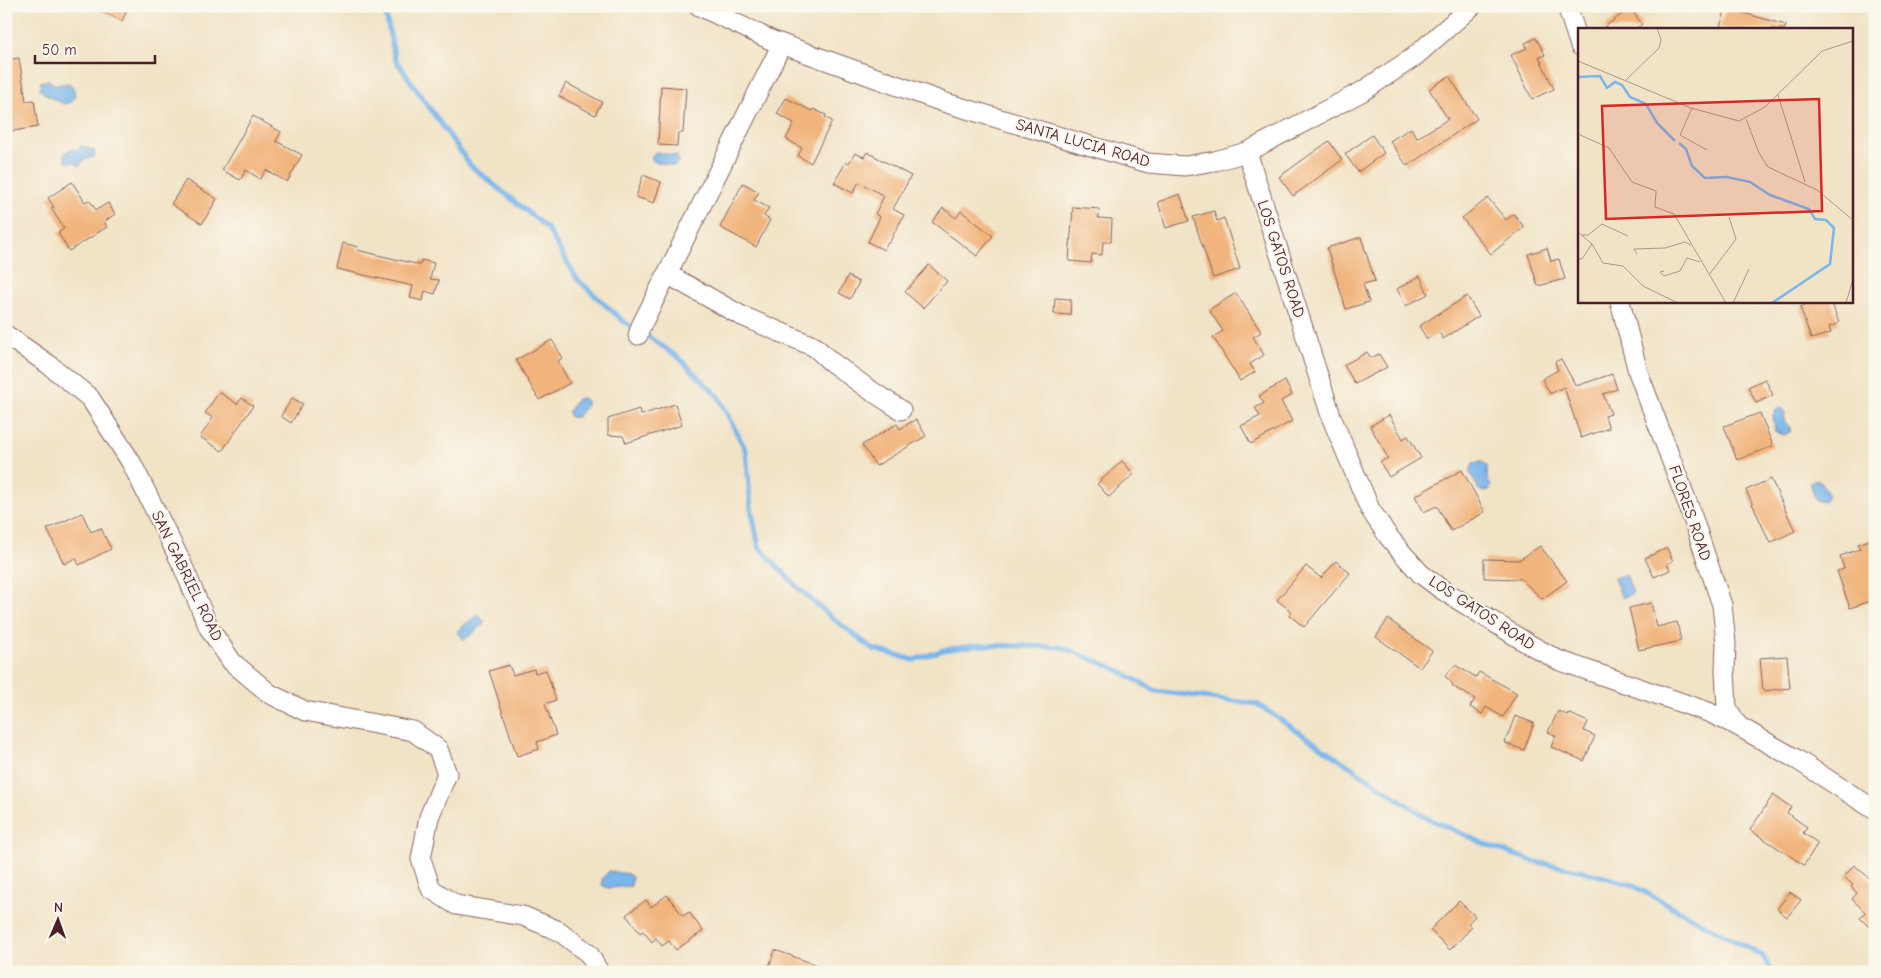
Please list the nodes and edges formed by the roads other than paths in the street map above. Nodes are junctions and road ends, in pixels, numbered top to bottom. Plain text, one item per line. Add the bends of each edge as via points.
1 (699, 6) edge
2 (1472, 6) edge
3 (1567, 6) edge
4 (1578, 40) edge
5 (782, 44) junction
6 (1247, 152) junction
7 (668, 274) junction
8 (1620, 302) edge
9 (6, 335) edge
10 (638, 335) dead end
11 (901, 410) dead end
12 (1738, 726) junction
13 (1875, 810) edge
14 (598, 972) edge

1 - 5 street, SANTA LUCIA ROAD
2 - 6 street, SANTA LUCIA ROAD via 1414,57 1384,78
3 - 4 street
5 - 6 street, SANTA LUCIA ROAD via 943,102 1148,163 1185,166
5 - 7 street
6 - 12 street, LOS GATOS ROAD via 1332,419 1370,509 1403,554 1421,574 1448,594 1558,660 1708,712
7 - 10 street
7 - 11 street via 740,315 815,347
8 - 12 street, FLORES ROAD via 1638,372 1722,604 1727,708
9 - 14 street, SAN GABRIEL ROAD via 90,398 131,462 181,562 209,628 232,662 270,694 305,711 413,731 438,749 447,774 429,817 421,859 431,889 456,905 523,916 559,931 589,954
12 - 13 street, LOS GATOS ROAD

